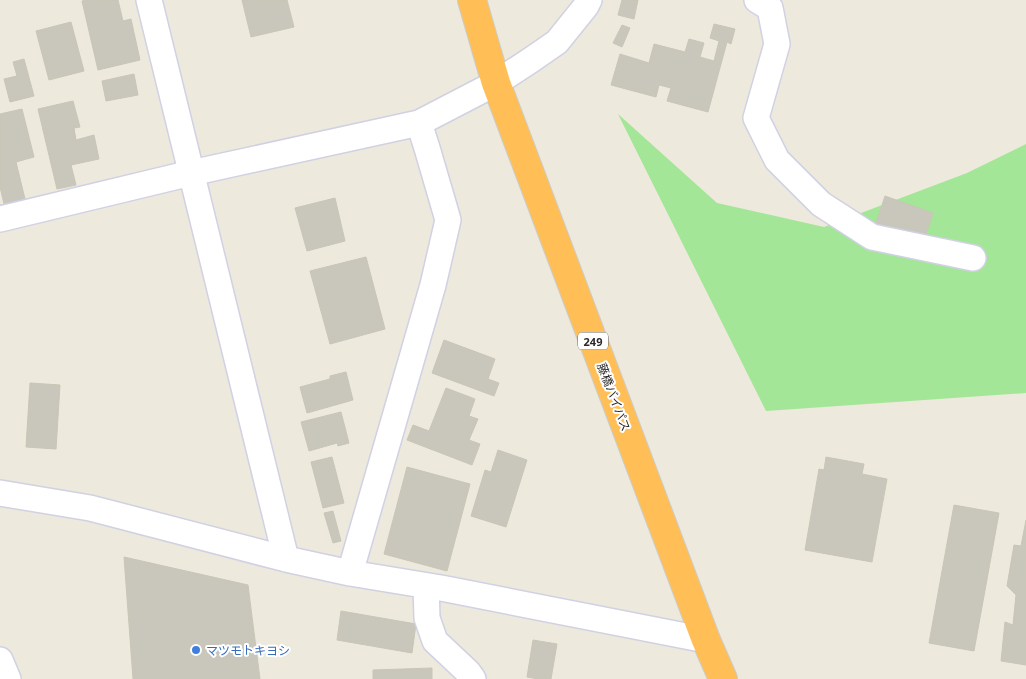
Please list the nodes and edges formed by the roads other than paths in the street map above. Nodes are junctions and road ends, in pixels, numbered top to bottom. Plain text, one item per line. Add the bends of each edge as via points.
1 (149, 0) edge
2 (472, 0) edge
3 (588, 0) edge
4 (757, 0) edge
5 (496, 83) junction
6 (419, 123) junction
7 (191, 173) junction
8 (0, 219) edge
9 (973, 258) dead end
10 (0, 494) edge
11 (286, 559) junction
12 (350, 573) junction
13 (426, 586) junction
14 (706, 640) junction
15 (0, 660) edge
16 (8, 679) edge
17 (473, 679) edge
18 (723, 679) edge

1 - 7 street
2 - 5 highway, 藤橋バイパス / 249
3 - 5 street via 557,42
4 - 9 street via 770,8 777,44 756,118 777,160 820,204 872,237
5 - 6 street
5 - 14 highway, 藤橋バイパス / 249
6 - 7 street
6 - 12 street via 448,220 433,285
7 - 8 street
7 - 11 street
10 - 11 street via 90,508
11 - 12 street
12 - 13 street
13 - 14 street
13 - 17 street via 427,618 435,641
14 - 18 highway, 藤橋バイパス / 249
15 - 16 street

